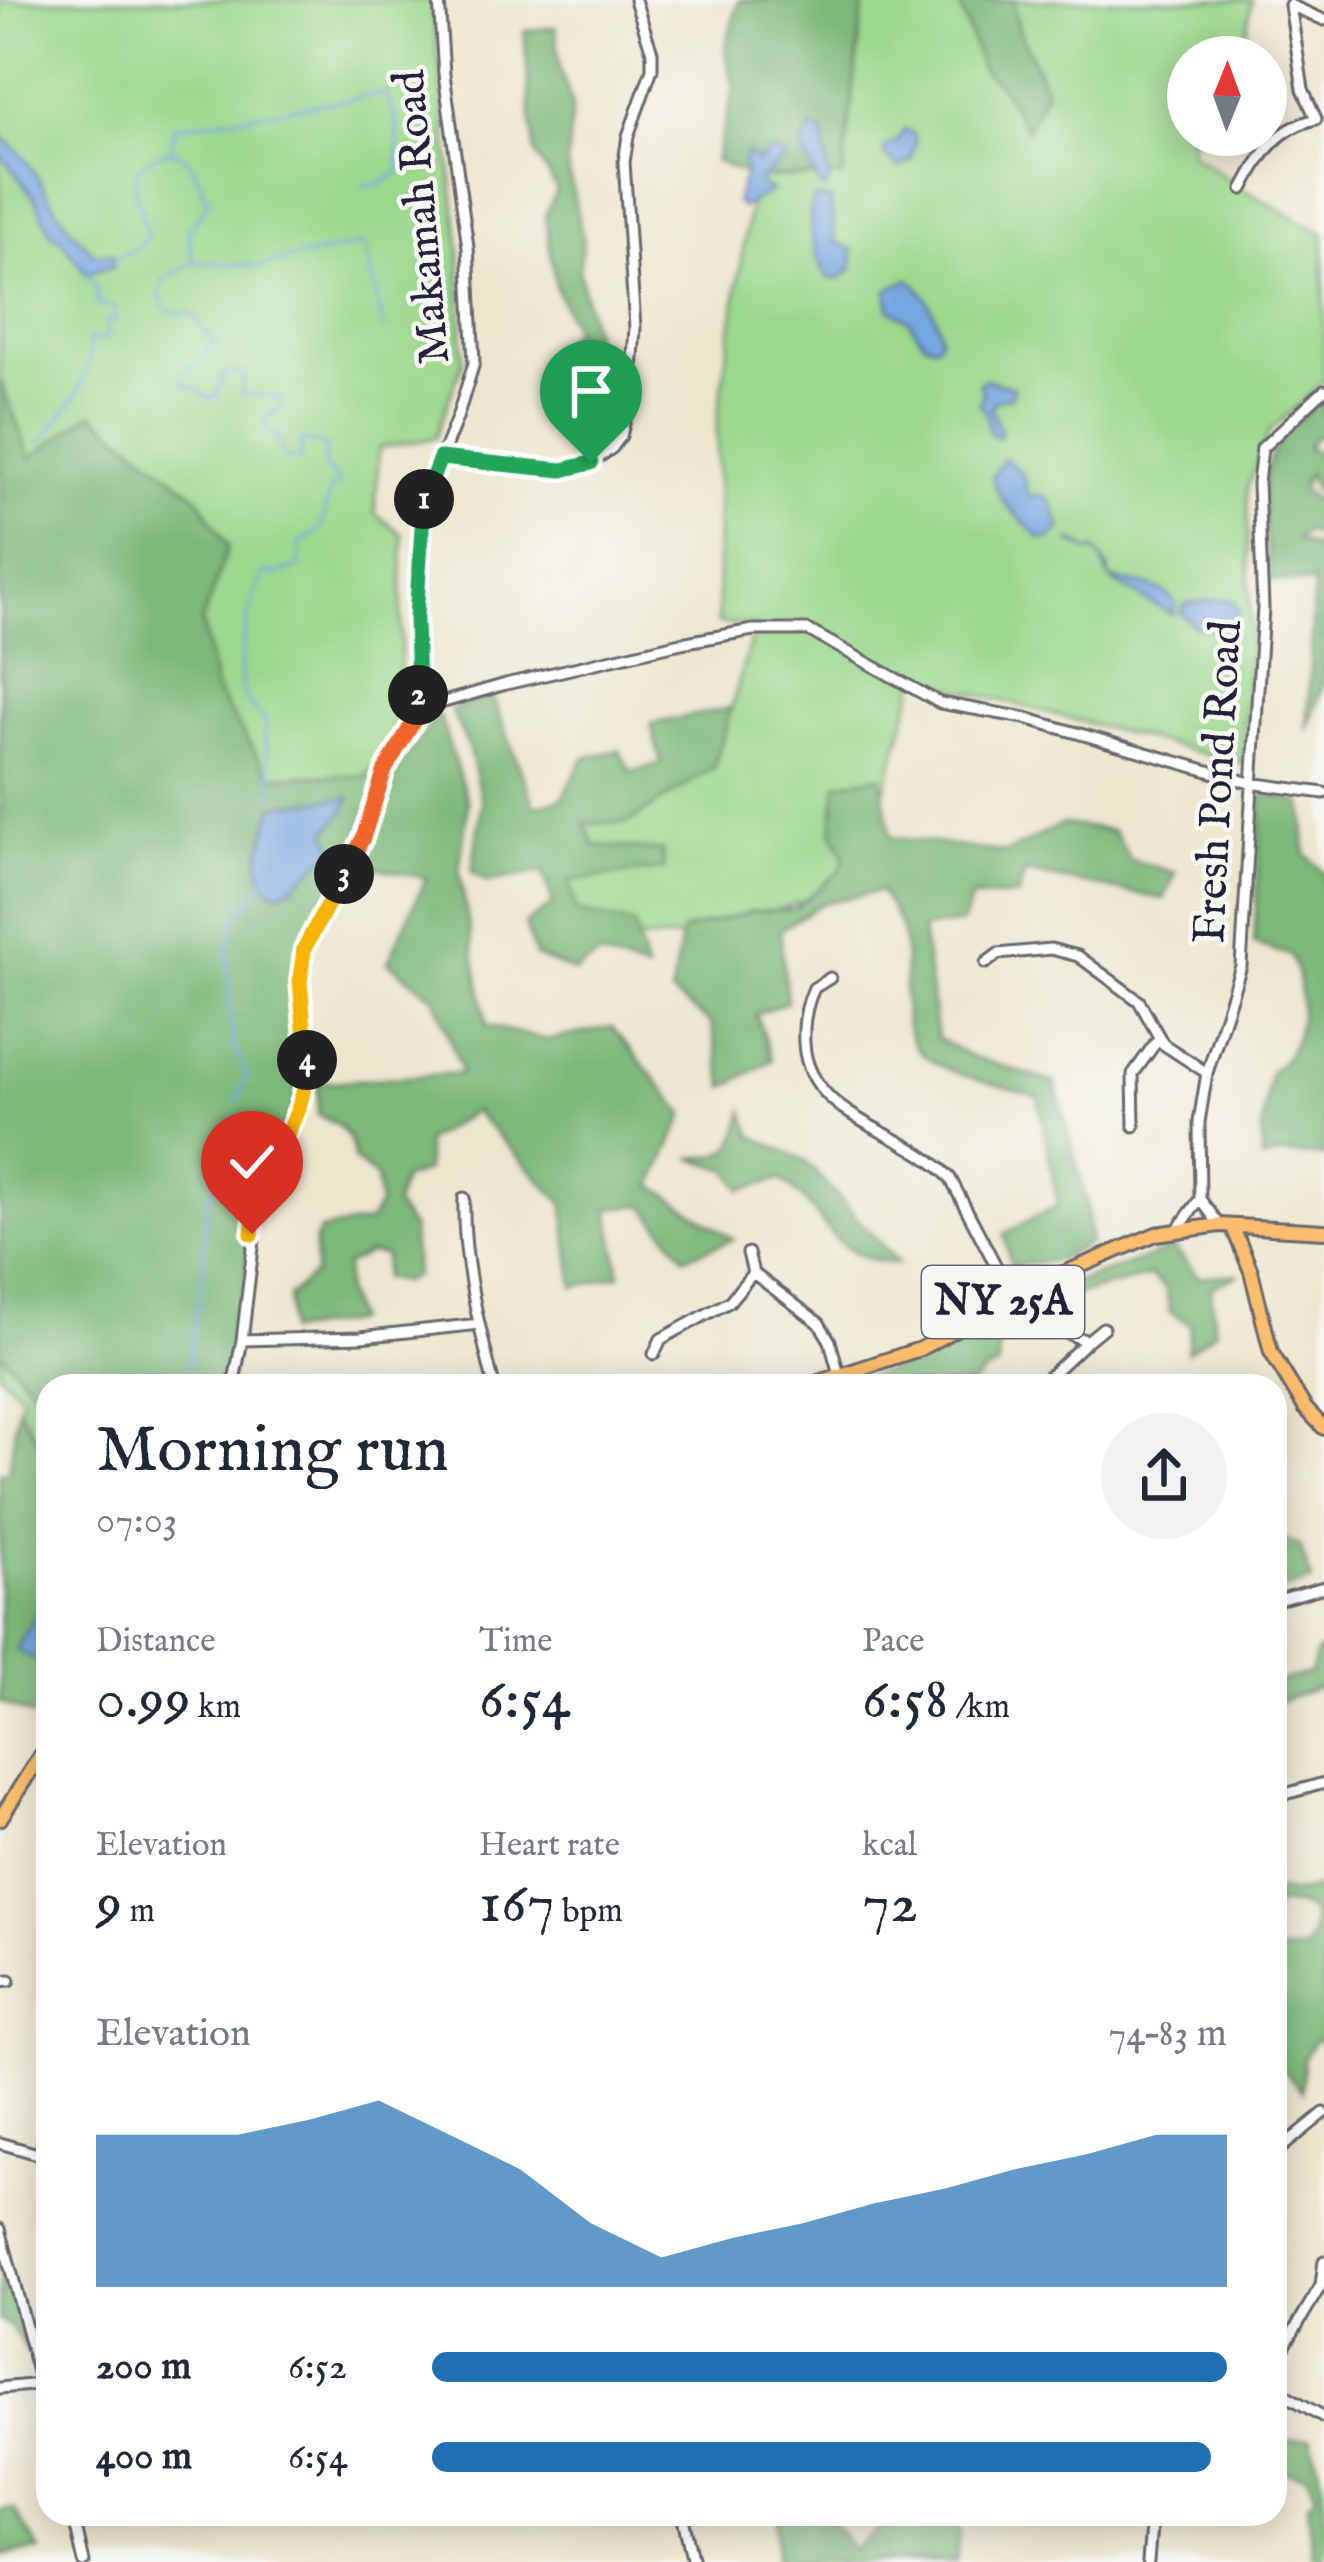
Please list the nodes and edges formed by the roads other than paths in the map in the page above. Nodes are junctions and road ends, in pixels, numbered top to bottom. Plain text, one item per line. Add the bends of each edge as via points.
1 (440, 0) edge
2 (634, 0) edge
3 (1324, 20) edge
4 (1320, 121) edge
5 (1243, 189) dead end
6 (1324, 390) edge
7 (440, 458) junction
8 (421, 709) junction
9 (1250, 783) junction
10 (1324, 793) edge
11 (986, 963) dead end
12 (830, 978) dead end
13 (1159, 1039) junction
14 (1207, 1073) junction
15 (1134, 1126) dead end
16 (464, 1198) dead end
17 (1200, 1199) junction
18 (1227, 1226) junction
19 (1178, 1229) junction
20 (1324, 1231) edge
21 (748, 1253) dead end
22 (753, 1274) junction
23 (1011, 1297) junction
24 (479, 1324) junction
25 (1103, 1328) dead end
26 (242, 1340) junction
27 (1088, 1342) junction
28 (654, 1354) dead end
29 (235, 1374) edge
30 (491, 1374) edge
31 (839, 1374) edge
32 (842, 1374) edge
33 (1052, 1374) edge
34 (1324, 1428) edge
35 (1324, 1587) edge
36 (1287, 1598) edge
37 (36, 1762) edge
38 (1324, 1783) edge
39 (1287, 1794) edge
40 (0, 1820) edge
41 (1323, 2115) edge
42 (0, 2143) edge
43 (1287, 2144) edge
44 (36, 2154) edge
45 (0, 2229) edge
46 (1324, 2261) edge
47 (1322, 2286) edge
48 (1287, 2343) edge
49 (36, 2349) edge
50 (32, 2350) junction
51 (36, 2365) edge
52 (36, 2384) edge
53 (0, 2388) edge
54 (1287, 2396) edge
55 (1324, 2417) edge
56 (76, 2526) edge
57 (684, 2526) edge
58 (1151, 2526) edge
59 (84, 2562) edge
60 (692, 2562) edge
61 (1148, 2562) edge

1 - 7 street, Makamah Road via 474,363
2 - 7 street via 652,69 624,162 635,328 621,436 591,463 565,469
3 - 4 street via 1290,5 1303,89
4 - 5 street via 1281,132
6 - 9 street, Fresh Pond Road via 1262,448 1263,608
7 - 8 street, Makamah Road via 422,504 418,548
8 - 9 street via 668,646 753,630 808,630 940,703 1024,718
8 - 26 street via 394,750 356,856 304,949 305,1093 260,1189
9 - 10 street
9 - 14 street, Fresh Pond Road via 1241,966
11 - 13 street via 998,954 1051,949 1078,956 1138,1001
12 - 23 street via 814,988 806,1017 805,1052 817,1082 847,1111 937,1163
13 - 14 street
13 - 15 street via 1133,1074
14 - 17 street, Fresh Pond Road
16 - 24 street
17 - 18 street
17 - 19 street
18 - 19 main road, NY 25A
18 - 20 main road, NY 25A
18 - 34 main road via 1251,1270 1271,1352
19 - 23 main road, NY 25A
21 - 22 street
22 - 28 street via 729,1302 661,1339
22 - 31 street via 819,1323
23 - 27 street via 1033,1320
23 - 32 main road, NY 25A via 920,1349
24 - 26 street
24 - 30 street
25 - 27 street
26 - 29 street
27 - 33 street
35 - 36 street
37 - 40 main road
38 - 39 street
41 - 43 street
42 - 44 street
45 - 50 street
46 - 47 street
47 - 48 street
49 - 50 street
50 - 51 street
52 - 53 street
54 - 55 street
56 - 59 street
57 - 60 street
58 - 61 street

